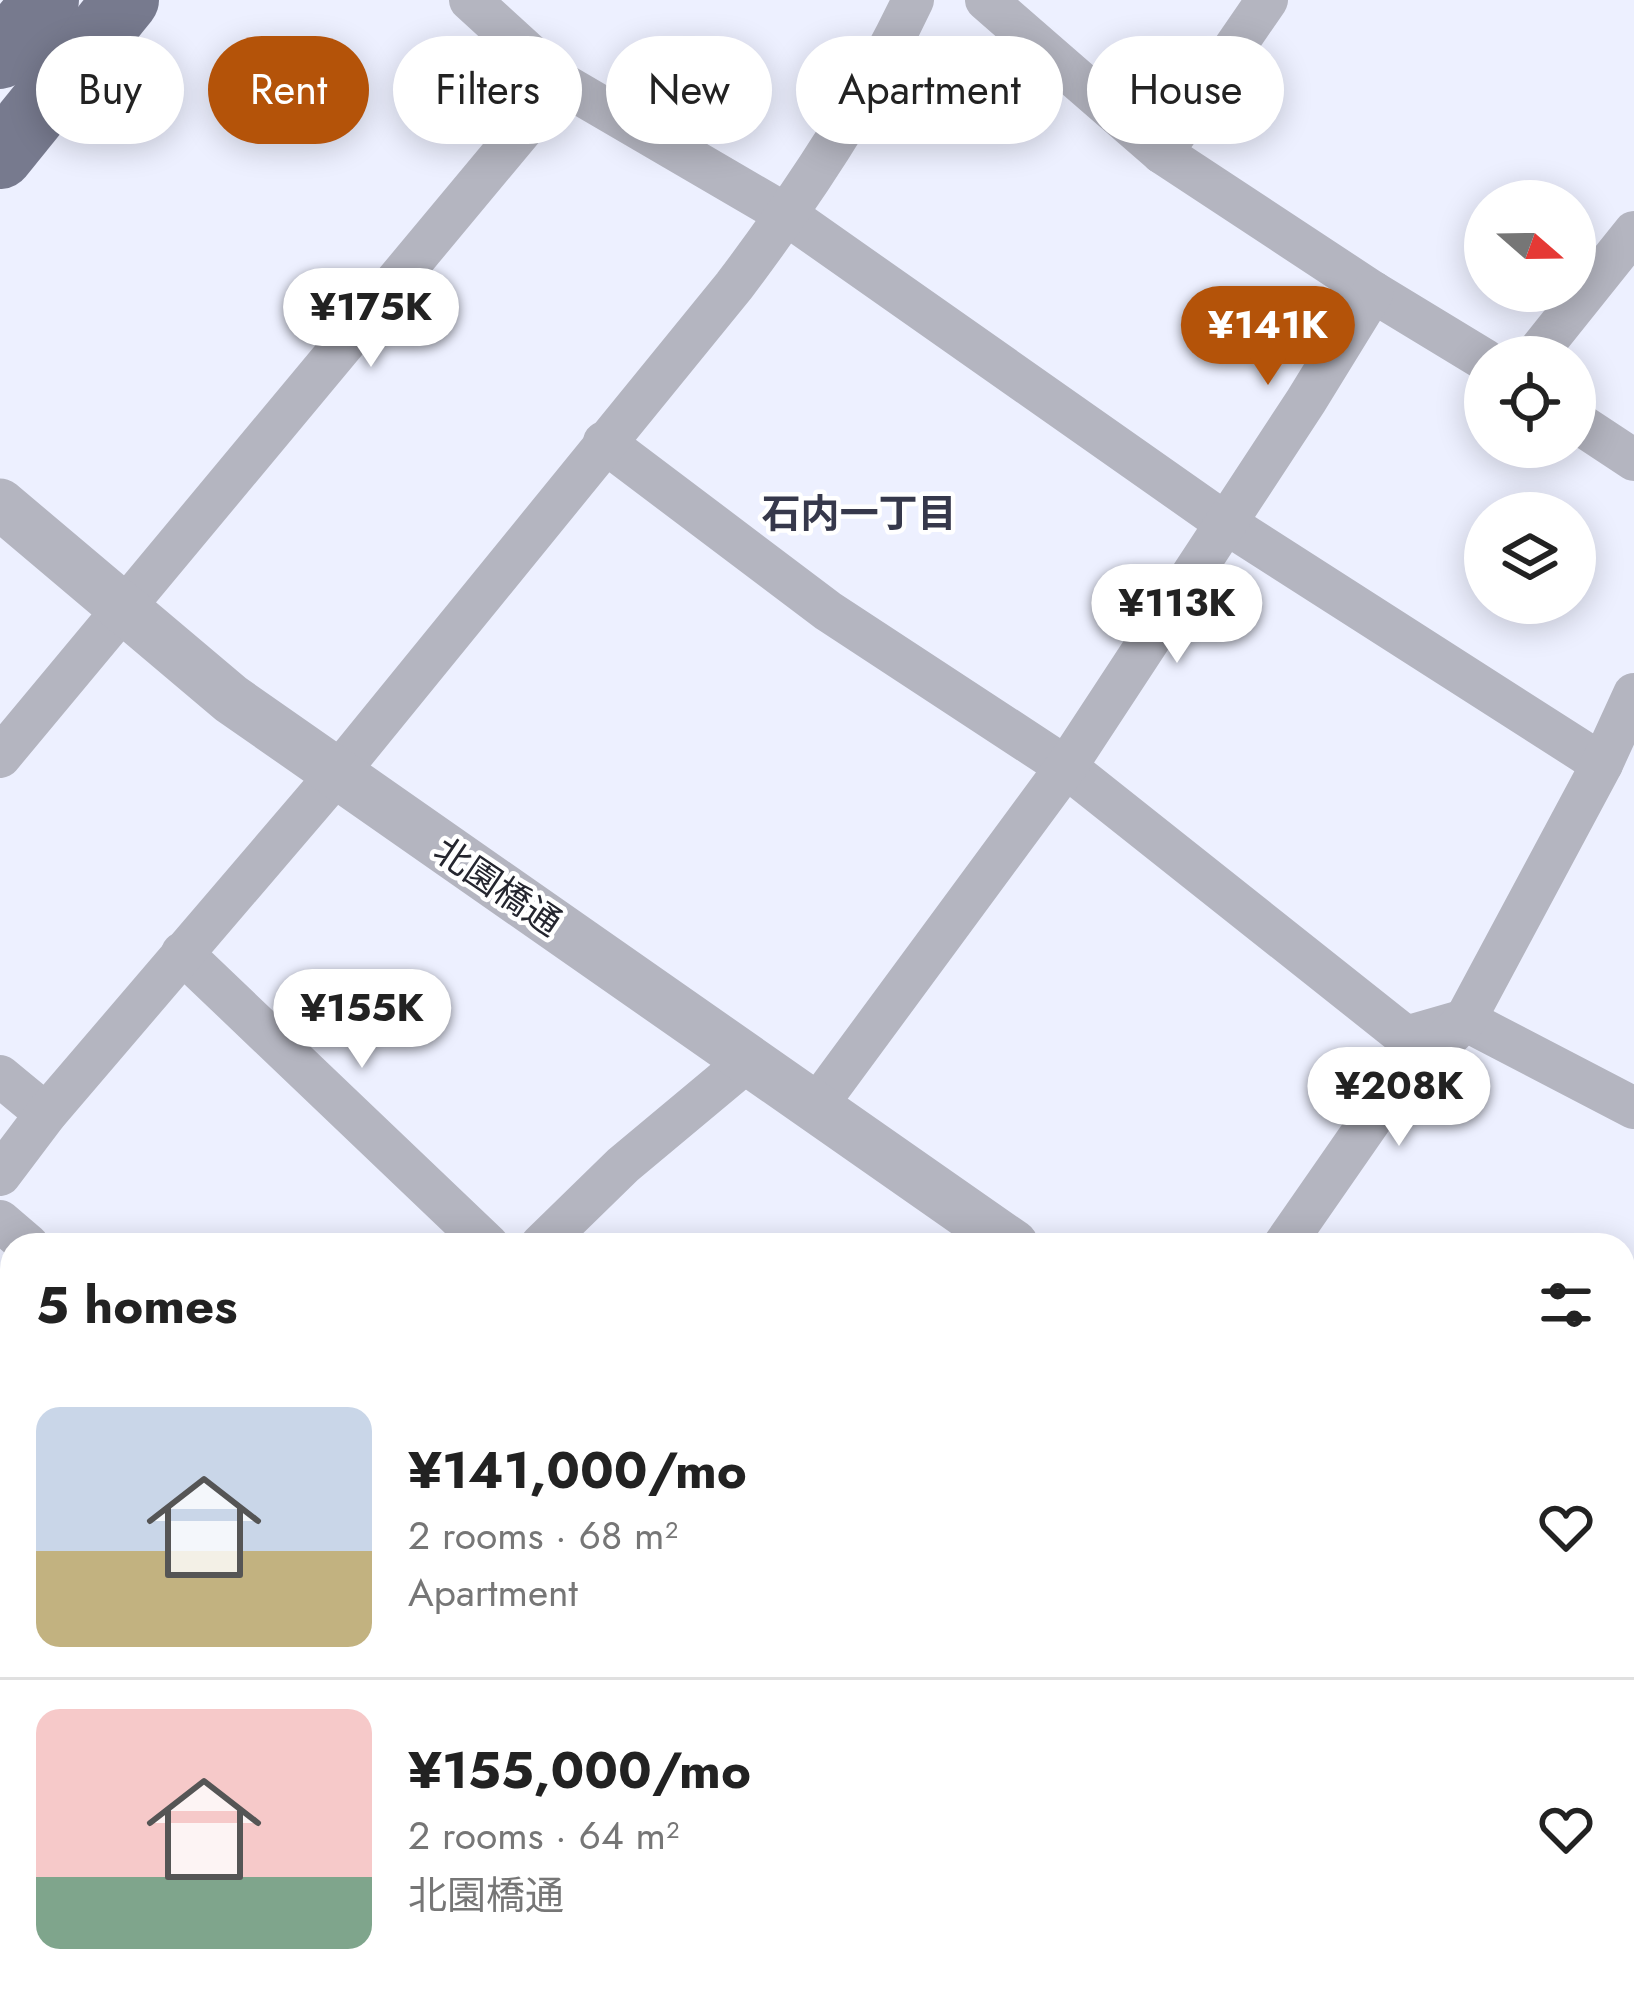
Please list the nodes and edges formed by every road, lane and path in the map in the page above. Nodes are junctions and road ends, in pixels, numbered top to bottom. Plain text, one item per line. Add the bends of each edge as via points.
1 (127, 0) edge
2 (470, 0) edge
3 (913, 0) edge
4 (986, 0) edge
5 (1267, 0) edge
6 (509, 36) edge
7 (582, 95) edge
8 (510, 144) edge
9 (1162, 153) junction
10 (0, 156) edge
11 (787, 215) junction
12 (1634, 232) edge
13 (1372, 292) junction
14 (1551, 336) edge
15 (1464, 348) edge
16 (1596, 435) edge
17 (604, 442) junction
18 (1634, 460) edge
19 (0, 504) edge
20 (1223, 522) junction
21 (121, 607) junction
22 (1634, 694) edge
23 (0, 757) edge
24 (1603, 764) junction
25 (1066, 767) junction
26 (336, 776) junction
27 (182, 953) junction
28 (1465, 1020) junction
29 (750, 1059) junction
30 (0, 1076) edge
31 (818, 1105) junction
32 (1634, 1108) edge
33 (46, 1114) junction
34 (0, 1175) edge
35 (475, 1233) edge
36 (553, 1233) edge
37 (996, 1233) edge
38 (1292, 1233) edge

1 - 10 highway
2 - 6 street
3 - 11 street via 886,58
4 - 9 street
5 - 9 street
7 - 11 street
8 - 21 street
9 - 13 street
11 - 17 street
11 - 20 street
12 - 14 street
13 - 15 street
13 - 20 street
16 - 18 street
17 - 25 street via 829,611
17 - 26 street
19 - 21 street, 北園橋通
20 - 24 street
20 - 25 street
21 - 23 street
21 - 26 street, 北園橋通
22 - 24 street
24 - 28 street
25 - 28 street via 1406,1036
25 - 31 street
26 - 27 street
26 - 29 street, 北園橋通
27 - 33 street
27 - 35 street
28 - 32 street
28 - 38 street via 1386,1099
29 - 31 street, 北園橋通
29 - 36 street
30 - 33 street
31 - 37 street, 北園橋通
33 - 34 street

